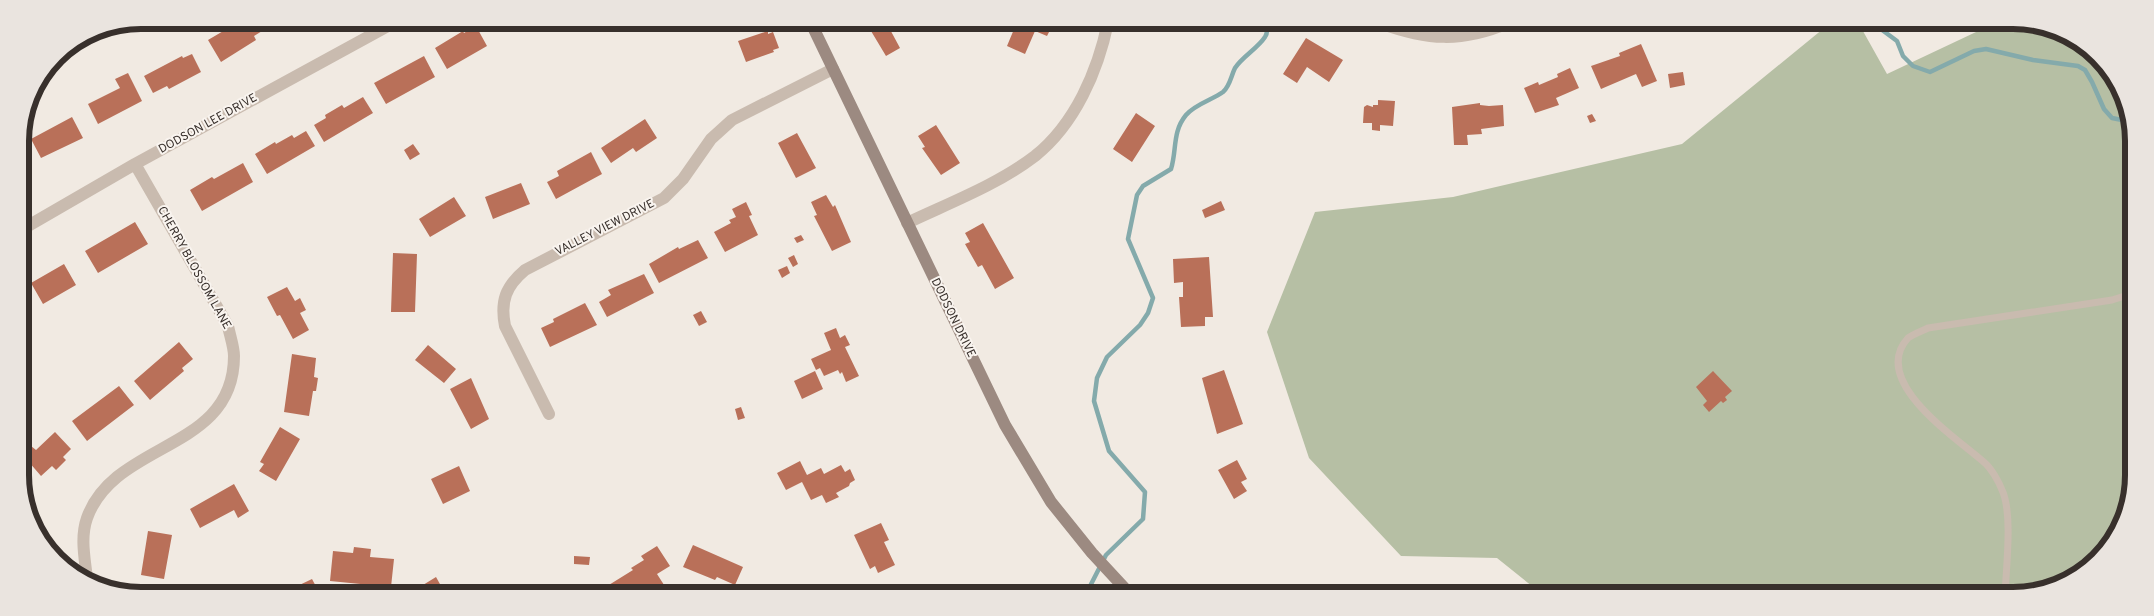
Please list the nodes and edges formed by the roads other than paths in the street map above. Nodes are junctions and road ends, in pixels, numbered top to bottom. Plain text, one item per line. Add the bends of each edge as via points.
1 (381, 29) edge
2 (814, 29) edge
3 (1106, 29) edge
4 (1397, 29) edge
5 (1493, 29) edge
6 (833, 69) junction
7 (135, 164) junction
8 (907, 223) junction
9 (29, 225) edge
10 (2125, 296) edge
11 (549, 414) dead end
12 (86, 573) edge
13 (1124, 587) edge
14 (2005, 587) edge

1 - 7 street, DODSON LEE DRIVE
2 - 6 street, DODSON DRIVE
3 - 8 street via 1096,68 1078,106 1035,156 993,182
4 - 5 street via 1411,34 1449,38
6 - 8 street, DODSON DRIVE
6 - 11 street, VALLEY VIEW DRIVE via 732,120 711,139 683,179 664,198 525,270 512,281 504,295 502,312 505,326
7 - 9 street, DODSON LEE DRIVE
7 - 12 street, CHERRY BLOSSOM LANE via 228,326 234,355 231,383 220,406 204,424 121,473 96,500 87,519 83,539
8 - 13 street, DODSON DRIVE via 1011,436 1051,502
10 - 14 lane via 1928,328 1909,337 1901,349 1898,362 1908,390 1939,427 1987,465 2003,490 2008,514

